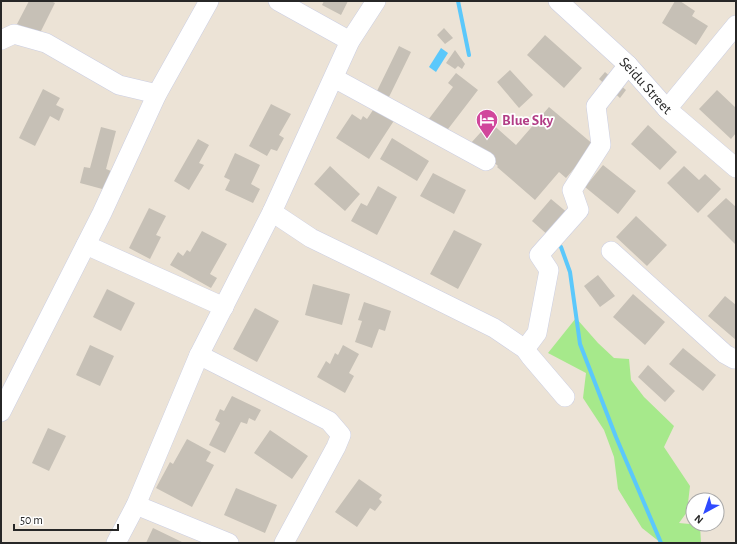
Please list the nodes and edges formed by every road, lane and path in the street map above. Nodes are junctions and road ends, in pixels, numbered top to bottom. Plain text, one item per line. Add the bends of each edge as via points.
1 (209, 1) edge
2 (278, 1) edge
3 (376, 1) edge
4 (558, 1) edge
5 (736, 25) edge
6 (1, 40) edge
7 (350, 41) junction
8 (628, 65) junction
9 (334, 78) junction
10 (157, 94) junction
11 (667, 109) junction
12 (486, 161) dead end
13 (736, 168) edge
14 (272, 212) junction
15 (86, 245) junction
16 (611, 251) dead end
17 (224, 307) junction
18 (525, 349) junction
19 (199, 355) junction
20 (736, 359) edge
21 (565, 397) dead end
22 (1, 412) edge
23 (136, 505) junction
24 (116, 543) edge
25 (229, 543) edge
26 (284, 543) edge

1 - 10 street
2 - 7 street
3 - 7 street
4 - 8 street, Seidu Street
5 - 11 street
6 - 10 street via 14,34 46,43 119,85
7 - 9 street
8 - 11 street, Seidu Street
8 - 18 street via 596,106 601,146 572,190 579,210 539,255 549,270 537,333
9 - 12 street
9 - 14 street
10 - 15 street
11 - 13 street, Seidu Street
14 - 17 street
14 - 18 street via 311,238 494,328
15 - 17 street
15 - 22 street
16 - 20 street via 725,354
17 - 19 street
18 - 21 street
19 - 23 street
19 - 26 street via 329,421 341,435
23 - 24 street
23 - 25 street

